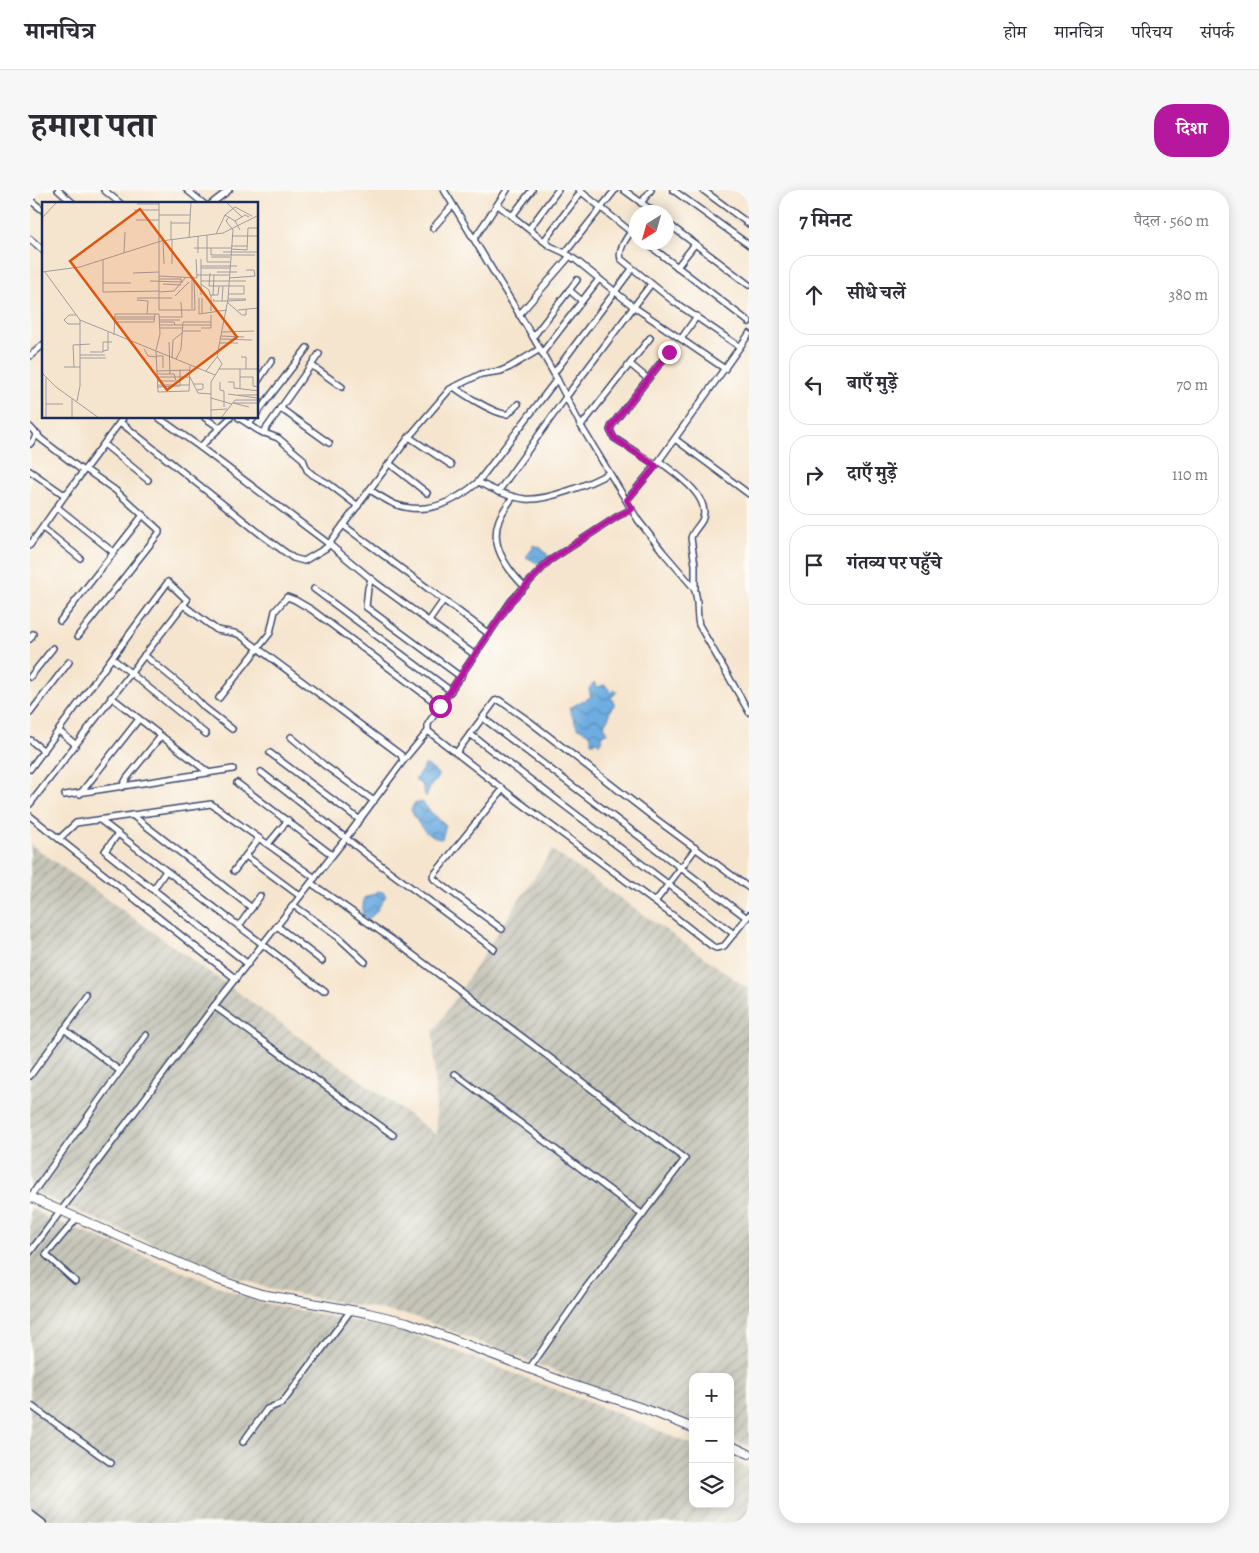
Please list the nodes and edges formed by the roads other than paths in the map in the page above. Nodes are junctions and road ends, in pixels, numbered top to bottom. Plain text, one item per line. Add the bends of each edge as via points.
1 (58, 190) edge
2 (104, 190) edge
3 (187, 190) edge
4 (229, 190) edge
5 (444, 190) edge
6 (507, 190) edge
7 (532, 190) edge
8 (558, 190) edge
9 (615, 190) edge
10 (624, 190) edge
11 (651, 190) edge
12 (673, 190) edge
13 (703, 190) edge
14 (580, 191) edge
15 (30, 200) edge
16 (72, 202) edge
17 (119, 202) edge
18 (202, 202) edge
19 (214, 202) edge
20 (641, 203) joint
21 (453, 204) junction
22 (498, 205) junction
23 (601, 208) junction
24 (42, 210) edge
25 (512, 216) junction
26 (749, 224) edge
27 (433, 228) dead end
28 (674, 228) edge
29 (529, 229) junction
30 (629, 230) edge
31 (30, 239) edge
32 (474, 239) junction
33 (629, 240) edge
34 (544, 241) junction
35 (694, 244) junction
36 (749, 245) edge
37 (42, 249) edge
38 (655, 250) edge
39 (568, 255) junction
40 (677, 267) junction
41 (632, 269) junction
42 (599, 279) junction
43 (577, 280) dead end
44 (652, 284) junction
45 (749, 285) edge
46 (569, 290) junction
47 (616, 292) junction
48 (582, 301) junction
49 (634, 307) junction
50 (519, 315) junction
51 (697, 316) junction
52 (749, 322) edge
53 (749, 334) edge
54 (533, 337) junction
55 (650, 338) dead end
56 (681, 338) junction
57 (42, 345) edge
58 (740, 347) junction
59 (38, 348) junction
60 (307, 348) dead end
61 (42, 351) edge
62 (541, 351) junction
63 (669, 352) dead end
64 (319, 354) dead end
65 (30, 356) edge
66 (272, 360) dead end
67 (630, 364) junction
68 (311, 365) junction
69 (725, 368) junction
70 (554, 373) junction
71 (557, 379) junction
72 (648, 379) junction
73 (259, 380) edge
74 (342, 387) dead end
75 (454, 387) junction
76 (566, 397) junction
77 (518, 404) dead end
78 (280, 408) junction
79 (259, 411) edge
80 (160, 419) edge
81 (206, 419) edge
82 (229, 419) edge
83 (242, 419) edge
84 (253, 419) edge
85 (122, 420) edge
86 (249, 424) junction
87 (581, 426) junction
88 (30, 427) edge
89 (220, 428) junction
90 (263, 433) junction
91 (38, 434) junction
92 (409, 437) junction
93 (675, 439) junction
94 (329, 443) dead end
95 (30, 444) edge
96 (104, 444) junction
97 (200, 447) junction
98 (390, 464) junction
99 (657, 464) junction
100 (451, 465) dead end
101 (84, 470) junction
102 (30, 471) edge
103 (609, 473) junction
104 (148, 480) dead end
105 (478, 482) junction
106 (370, 490) junction
107 (498, 492) junction
108 (428, 493) dead end
109 (66, 494) junction
110 (749, 494) edge
111 (512, 497) junction
112 (627, 500) junction
113 (358, 506) junction
114 (57, 508) junction
115 (632, 509) junction
116 (143, 515) junction
117 (343, 526) junction
118 (43, 528) junction
119 (329, 544) junction
120 (30, 545) edge
121 (113, 552) junction
122 (80, 558) dead end
123 (371, 578) junction
124 (524, 586) junction
125 (694, 588) junction
126 (314, 589) dead end
127 (443, 600) junction
128 (183, 605) junction
129 (60, 620) dead end
130 (429, 621) junction
131 (34, 634) dead end
132 (489, 634) junction
133 (78, 636) dead end
134 (30, 639) edge
135 (53, 648) dead end
136 (258, 650) junction
137 (144, 655) junction
138 (475, 656) junction
139 (112, 658) junction
140 (69, 662) dead end
141 (130, 672) junction
142 (30, 677) edge
143 (461, 677) junction
144 (451, 691) junction
145 (111, 697) junction
146 (219, 698) dead end
147 (440, 706) junction
148 (749, 712) edge
149 (30, 713) edge
150 (482, 718) junction
151 (139, 719) junction
152 (232, 729) dead end
153 (58, 731) junction
154 (428, 731) junction
155 (206, 734) dead end
156 (470, 734) junction
157 (161, 736) junction
158 (291, 737) dead end
159 (30, 740) edge
160 (75, 744) junction
161 (44, 751) junction
162 (270, 753) dead end
163 (456, 753) junction
164 (403, 761) junction
165 (30, 769) edge
166 (233, 769) dead end
167 (261, 772) dead end
168 (209, 773) junction
169 (237, 783) dead end
170 (122, 787) junction
171 (502, 789) junction
172 (79, 794) junction
173 (65, 795) dead end
174 (374, 801) junction
175 (31, 802) edge
176 (132, 815) junction
177 (30, 816) edge
178 (100, 820) junction
179 (288, 820) junction
180 (360, 820) junction
181 (118, 834) junction
182 (259, 838) junction
183 (346, 838) junction
184 (60, 839) junction
185 (268, 844) junction
186 (696, 848) junction
187 (332, 855) junction
188 (246, 856) junction
189 (682, 869) junction
190 (166, 871) junction
191 (234, 871) dead end
192 (315, 878) junction
193 (311, 883) junction
194 (669, 884) junction
195 (749, 888) edge
196 (153, 890) junction
197 (260, 896) dead end
198 (300, 896) junction
199 (655, 902) junction
200 (293, 905) junction
201 (252, 908) junction
202 (748, 916) edge
203 (239, 926) junction
204 (277, 926) junction
205 (502, 929) dead end
206 (734, 934) junction
207 (263, 944) junction
208 (494, 949) dead end
209 (322, 961) dead end
210 (366, 962) dead end
211 (248, 964) junction
212 (236, 979) junction
213 (325, 992) dead end
214 (88, 997) dead end
215 (214, 1006) junction
216 (64, 1029) junction
217 (146, 1035) dead end
218 (120, 1071) junction
219 (455, 1074) dead end
220 (30, 1076) edge
221 (393, 1135) dead end
222 (30, 1197) edge
223 (61, 1211) junction
224 (643, 1215) junction
225 (77, 1218) junction
226 (30, 1252) edge
227 (75, 1281) dead end
228 (351, 1310) junction
229 (529, 1369) junction
230 (30, 1405) edge
231 (689, 1426) edge
232 (243, 1442) dead end
233 (734, 1447) edge
234 (749, 1454) edge
235 (111, 1464) dead end
236 (30, 1513) edge
237 (43, 1523) edge

1 - 16 street
2 - 17 street
3 - 18 street
4 - 19 street
5 - 21 street
6 - 22 street
7 - 25 street
8 - 29 street
9 - 23 street
10 - 20 street
11 - 20 street
12 - 36 street
13 - 26 street
14 - 23 street
14 - 34 street
15 - 24 street
21 - 27 street
21 - 32 street
22 - 25 street
22 - 32 street
23 - 30 street
23 - 39 street
25 - 29 street
28 - 35 street
29 - 34 street
31 - 37 street
32 - 50 street
33 - 41 street via 620,255
34 - 39 street
35 - 40 street
35 - 45 street
38 - 40 street
39 - 42 street
39 - 50 street
40 - 52 street
41 - 44 street
41 - 47 street
42 - 47 street
42 - 48 street
43 - 46 street
44 - 49 street
44 - 51 street
46 - 48 street
46 - 54 street
47 - 49 street
47 - 70 street
48 - 62 street
49 - 56 street
49 - 76 street
50 - 54 street
51 - 56 street
51 - 58 street
53 - 58 street
54 - 62 street
55 - 67 street
56 - 69 street
57 - 59 street
58 - 69 street
59 - 61 street
59 - 65 street
60 - 79 street
62 - 70 street
62 - 75 street via 505,369 481,374
63 - 72 street
64 - 68 street
66 - 73 street
67 - 72 street
67 - 87 street
68 - 74 street
68 - 78 street
69 - 93 street
70 - 71 street
71 - 76 street
71 - 105 street
72 - 99 street via 610,430 614,438
75 - 77 street via 504,415
75 - 92 street
76 - 87 street
76 - 107 street
78 - 90 street
78 - 94 street
80 - 97 street
81 - 89 street
82 - 89 street
83 - 86 street
84 - 86 street
85 - 96 street
85 - 119 street via 293,558 304,561
86 - 90 street
87 - 103 street
88 - 91 street
89 - 97 street
90 - 113 street via 278,438 302,459 312,475
91 - 95 street
91 - 101 street
92 - 98 street
92 - 100 street
93 - 99 street
93 - 110 street
96 - 101 street
96 - 104 street
97 - 119 street
98 - 106 street
98 - 108 street
99 - 112 street
99 - 125 street via 692,488 704,509 704,517 691,538
101 - 109 street
101 - 116 street via 115,490
102 - 109 street via 61,494
103 - 111 street via 565,492 527,499
103 - 112 street
105 - 106 street via 464,494 432,509 401,506
105 - 107 street
106 - 113 street
107 - 111 street
109 - 114 street
111 - 124 street via 496,532 503,560
112 - 115 street
113 - 117 street
114 - 118 street
114 - 121 street
115 - 124 street via 560,553
115 - 125 street
116 - 121 street
116 - 133 street via 159,533
117 - 119 street
117 - 127 street
118 - 120 street
118 - 122 street
119 - 123 street
121 - 129 street
123 - 130 street
123 - 143 street via 366,607
124 - 132 street
125 - 148 street via 700,625
126 - 144 street
127 - 130 street
127 - 132 street
128 - 136 street via 211,626 234,632
128 - 137 street
128 - 139 street via 187,600 168,582
130 - 138 street
131 - 134 street
132 - 138 street
135 - 142 street
136 - 146 street
136 - 147 street via 272,629 275,611 290,597
136 - 164 street via 401,756
137 - 141 street
137 - 152 street
138 - 143 street
139 - 141 street
139 - 153 street
140 - 149 street
141 - 145 street
141 - 155 street
143 - 144 street
144 - 147 street
145 - 151 street
145 - 160 street
147 - 154 street via 428,724
150 - 156 street
150 - 186 street via 499,700
150 - 189 street
151 - 157 street
151 - 172 street
153 - 160 street
153 - 161 street
154 - 163 street
154 - 164 street
156 - 163 street
156 - 194 street
157 - 168 street
157 - 170 street
158 - 174 street
159 - 161 street
160 - 175 street
161 - 165 street
162 - 180 street
163 - 171 street
164 - 174 street
166 - 168 street
167 - 183 street
168 - 170 street
169 - 179 street
170 - 172 street
171 - 199 street
171 - 205 street via 433,876
172 - 173 street
174 - 180 street
176 - 178 street
176 - 182 street via 211,804
176 - 201 street
177 - 184 street
178 - 181 street
178 - 184 street via 76,823
179 - 185 street
179 - 187 street
180 - 183 street
181 - 190 street
181 - 196 street via 105,851
182 - 185 street
182 - 188 street
183 - 187 street
183 - 208 street
184 - 212 street
185 - 192 street
186 - 189 street
186 - 195 street
187 - 192 street
188 - 191 street
188 - 198 street
189 - 194 street
189 - 202 street
190 - 196 street
190 - 203 street
192 - 193 street
193 - 198 street
193 - 224 street via 397,943 685,1159
194 - 199 street
194 - 206 street
196 - 211 street
197 - 201 street
198 - 200 street
199 - 206 street via 716,948 724,946
200 - 204 street
200 - 210 street
201 - 203 street
202 - 206 street
203 - 207 street
204 - 207 street
204 - 209 street
207 - 211 street
207 - 213 street
211 - 212 street
212 - 215 street
214 - 216 street
215 - 221 street
215 - 223 street
216 - 218 street
216 - 220 street
217 - 218 street
218 - 222 street
219 - 224 street
222 - 223 street
223 - 225 street
223 - 226 street
224 - 229 street via 585,1289
225 - 227 street via 46,1255
225 - 228 street via 216,1279 261,1294
228 - 229 street via 426,1328
228 - 232 street via 282,1403 267,1409
229 - 231 street
230 - 235 street
233 - 234 street
236 - 237 street

